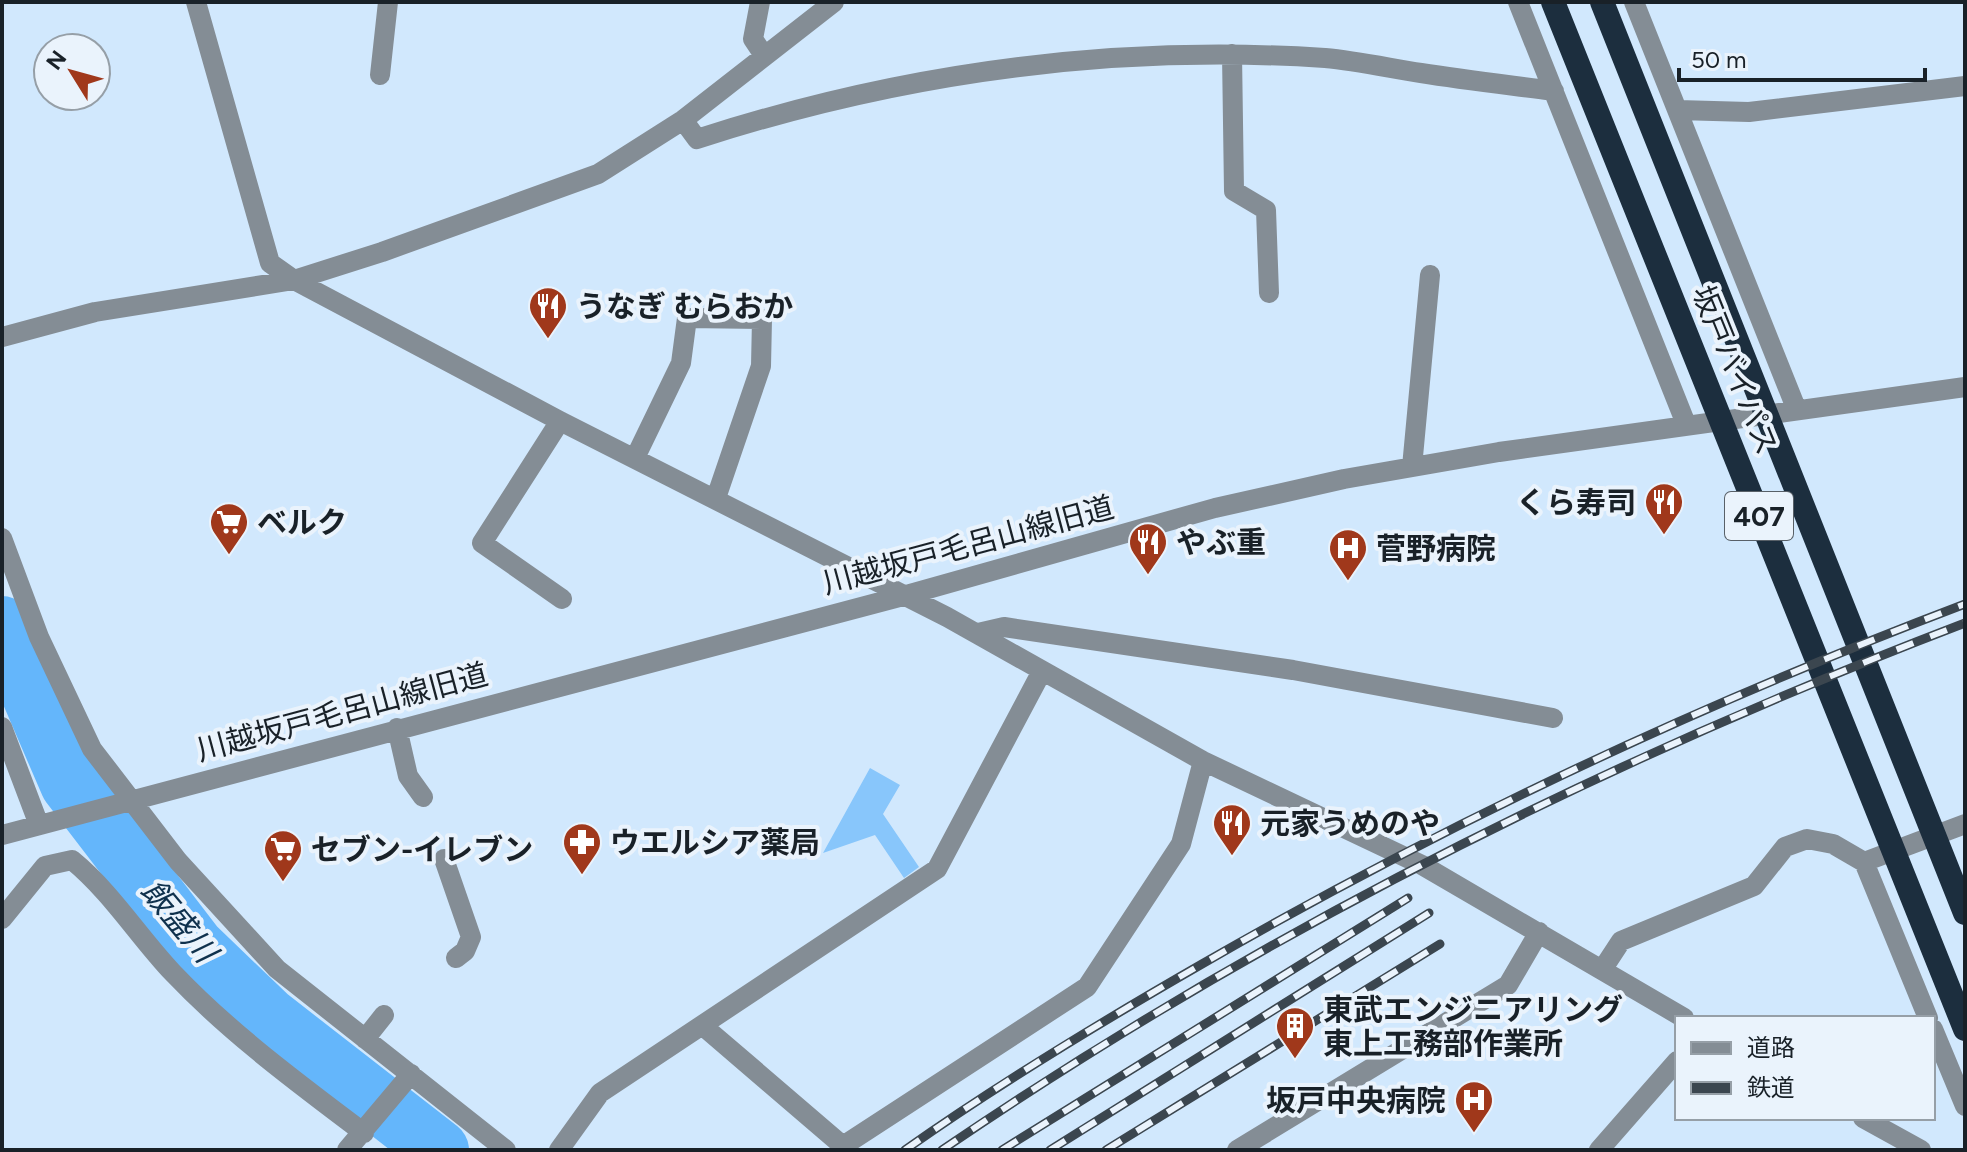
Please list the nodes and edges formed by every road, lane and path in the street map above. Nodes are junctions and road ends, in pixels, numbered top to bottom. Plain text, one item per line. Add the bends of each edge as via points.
1 (196, 2) edge
2 (388, 2) edge
3 (760, 2) edge
4 (834, 2) edge
5 (1518, 2) edge
6 (1553, 2) edge
7 (1602, 2) edge
8 (1634, 2) edge
9 (763, 54) junction
10 (1232, 54) junction
11 (380, 75) dead end
12 (1965, 86) edge
13 (1554, 91) junction
14 (1678, 110) junction
15 (683, 120) junction
16 (1430, 275) dead end
17 (294, 280) junction
18 (1269, 293) dead end
19 (2, 337) edge
20 (1965, 387) edge
21 (1796, 408) junction
22 (560, 421) junction
23 (1686, 424) junction
24 (635, 458) junction
25 (1412, 467) junction
26 (716, 498) junction
27 (2, 538) edge
28 (903, 596) junction
29 (562, 599) dead end
30 (978, 633) junction
31 (1042, 671) junction
32 (1553, 718) dead end
33 (2, 727) edge
34 (397, 728) junction
35 (1203, 761) junction
36 (423, 797) dead end
37 (128, 801) junction
38 (48, 823) junction
39 (1965, 824) edge
40 (2, 835) edge
41 (444, 859) dead end
42 (1864, 862) junction
43 (1965, 913) edge
44 (2, 919) edge
45 (1539, 932) junction
46 (456, 958) dead end
47 (1602, 970) junction
48 (384, 1015) dead end
49 (1681, 1016) edge
50 (1927, 1016) edge
51 (703, 1026) junction
52 (1965, 1029) edge
53 (1935, 1034) edge
54 (365, 1039) junction
55 (1675, 1063) edge
56 (410, 1076) junction
57 (1965, 1106) edge
58 (1867, 1120) edge
59 (365, 1132) junction
60 (347, 1150) edge
61 (506, 1150) edge
62 (559, 1150) edge
63 (1237, 1150) edge
64 (1599, 1150) edge
65 (1921, 1150) edge

1 - 17 street via 270,263
2 - 11 street
3 - 9 street via 753,39
4 - 9 street
5 - 13 street
6 - 52 highway, 坂戸バイパス / 407
7 - 43 highway, 坂戸バイパス / 407
8 - 14 street
9 - 15 street
10 - 13 street via 1329,59
10 - 15 street via 1105,57 998,67 894,85 697,139
10 - 18 street via 1234,191 1266,210
12 - 14 street via 1749,112
13 - 23 street
14 - 21 street
15 - 17 street via 598,174
16 - 25 street
17 - 19 street via 95,312
17 - 22 street
20 - 21 street, 川越坂戸毛呂山線旧道
21 - 23 street, 川越坂戸毛呂山線旧道
22 - 24 street
22 - 29 street via 482,543
23 - 25 street, 川越坂戸毛呂山線旧道
24 - 26 street
24 - 26 street via 681,363 687,318 762,319 761,366
25 - 28 street, 川越坂戸毛呂山線旧道 via 1215,508
26 - 28 street
27 - 37 street via 71,707
28 - 30 street
28 - 34 street, 川越坂戸毛呂山線旧道
30 - 31 street
30 - 32 street via 1019,629 1293,670
31 - 35 street
31 - 51 street via 937,869
33 - 38 street
34 - 36 street via 408,776
34 - 37 street, 川越坂戸毛呂山線旧道
35 - 45 street via 1401,855
35 - 51 street via 1181,844 1087,987 843,1146
37 - 38 street, 川越坂戸毛呂山線旧道
37 - 54 street via 277,969
38 - 40 street, 川越坂戸毛呂山線旧道
39 - 42 street
41 - 46 street via 471,937
42 - 47 street via 1833,844 1807,839 1785,847 1754,886 1621,941
42 - 50 street
44 - 59 street via 45,866 72,860 101,884 172,972 248,1045
45 - 47 street
45 - 63 street via 1508,985
47 - 49 street
48 - 54 street
51 - 62 street via 600,1093
53 - 57 street
54 - 56 street
55 - 64 street
56 - 59 street
56 - 61 street
58 - 65 street
59 - 60 street

